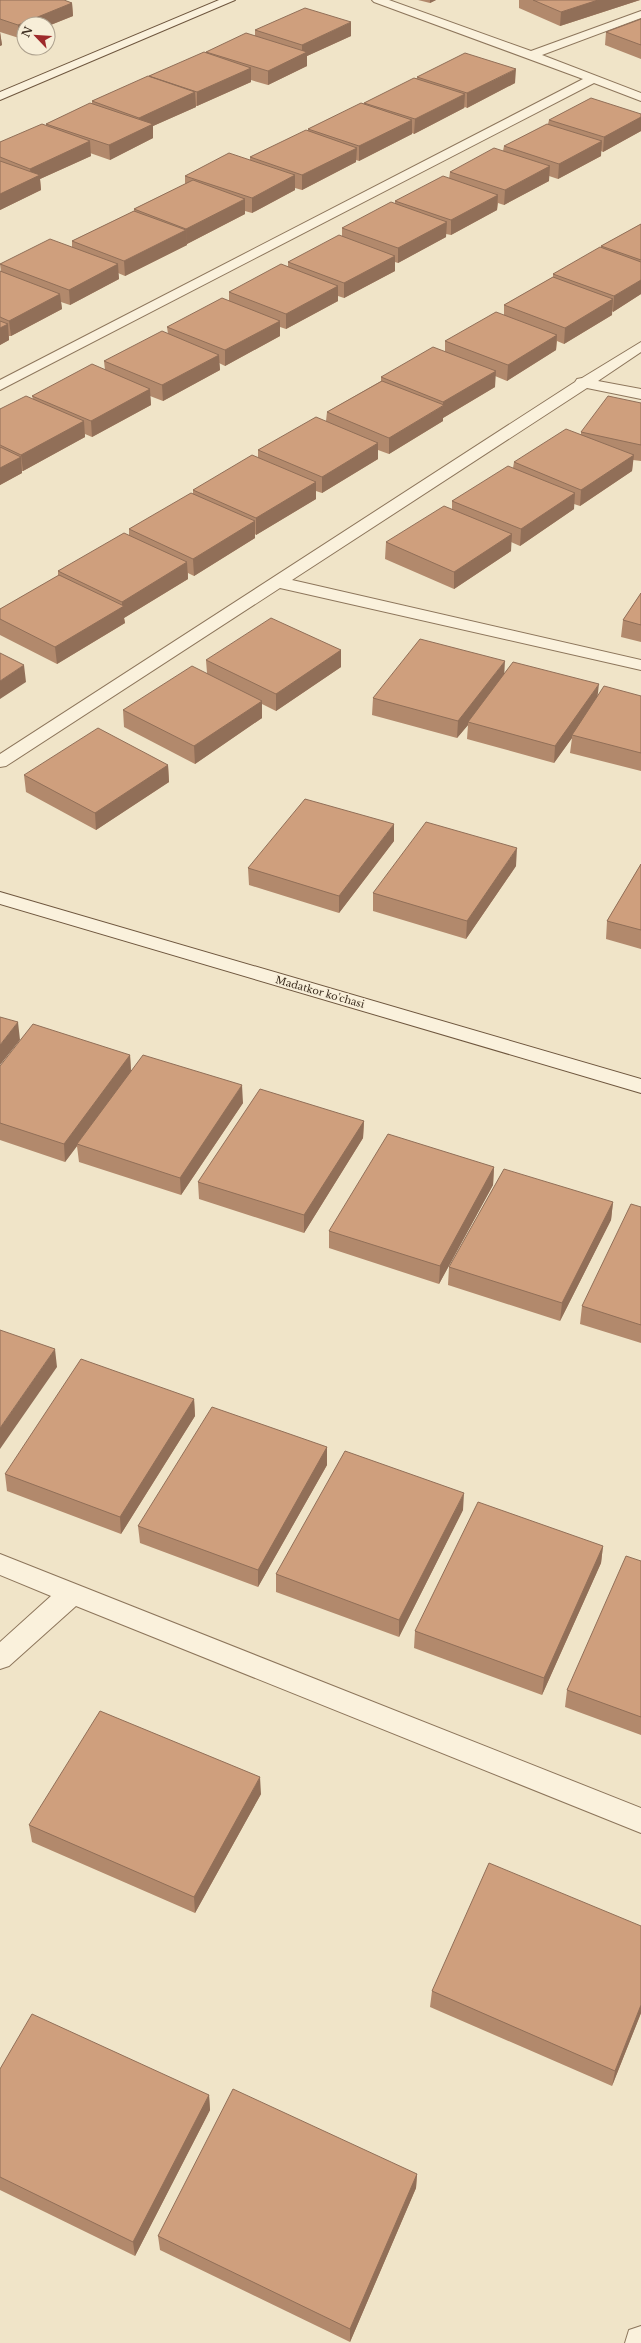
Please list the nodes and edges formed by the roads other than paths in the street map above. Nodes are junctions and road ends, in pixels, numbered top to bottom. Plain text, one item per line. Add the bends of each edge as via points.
1 (229, 0) edge
2 (378, 0) edge
3 (641, 14) edge
4 (531, 55) junction
5 (593, 79) junction
6 (0, 96) edge
7 (641, 97) edge
8 (641, 346) edge
9 (582, 382) junction
10 (0, 386) edge
11 (641, 394) edge
12 (278, 582) junction
13 (641, 666) edge
14 (0, 762) edge
15 (0, 898) edge
16 (641, 1086) edge
17 (0, 1564) edge
18 (71, 1594) junction
19 (0, 1658) edge
20 (641, 1821) edge

1 - 6 street
2 - 4 street
3 - 4 street
4 - 5 street
5 - 7 street
5 - 10 street
8 - 9 street
9 - 11 street
9 - 12 street
12 - 13 street
12 - 14 street
15 - 16 street, Madatkor ko'chasi
17 - 18 street
18 - 19 street
18 - 20 street

